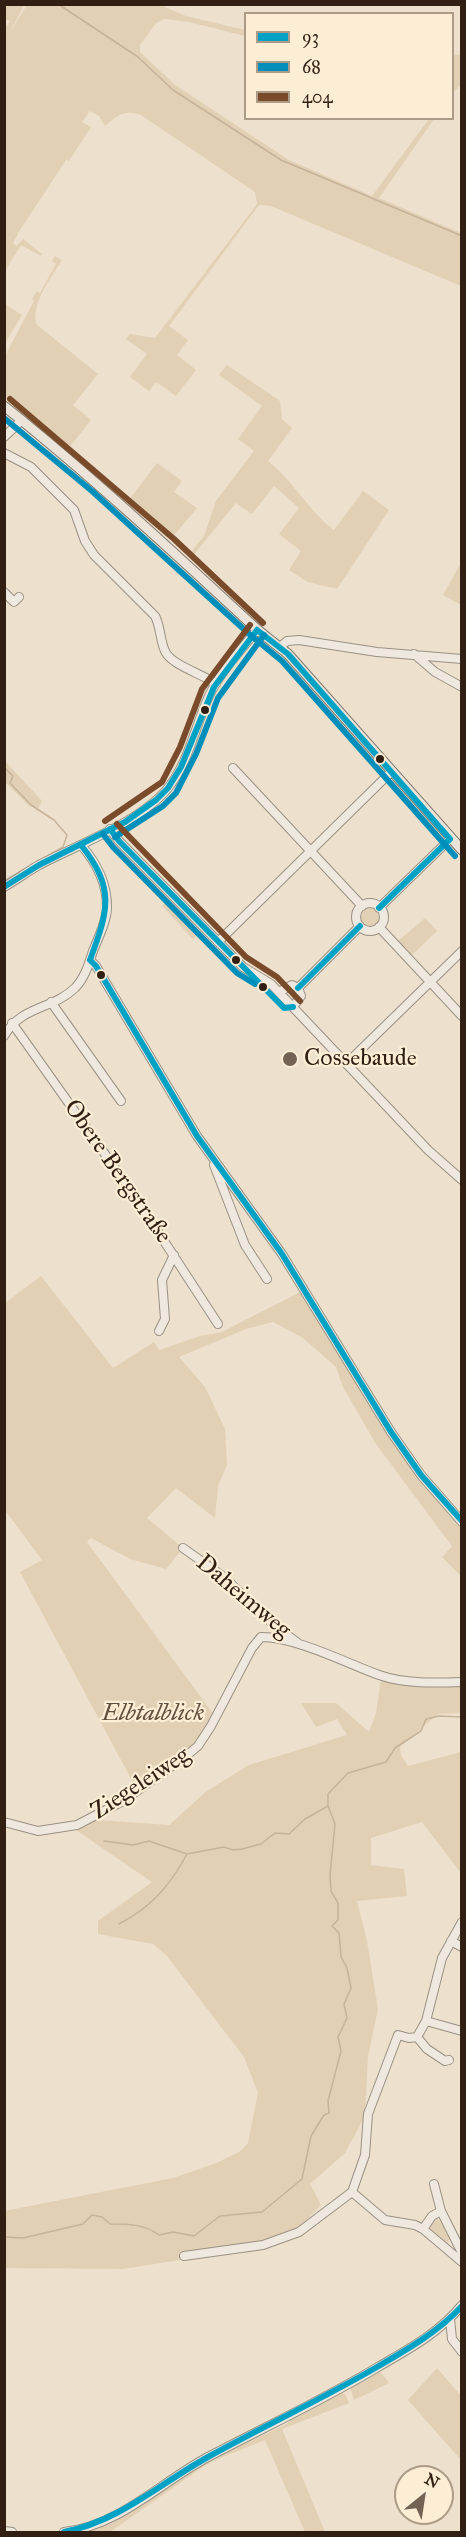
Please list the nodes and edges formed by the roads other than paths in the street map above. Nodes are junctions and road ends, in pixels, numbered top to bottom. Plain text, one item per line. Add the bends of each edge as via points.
1 (4, 405) edge
2 (22, 420) junction
3 (4, 437) edge
4 (4, 453) edge
5 (4, 592) edge
6 (19, 597) dead end
7 (257, 630) junction
8 (280, 647) junction
9 (414, 654) junction
10 (462, 659) edge
11 (216, 684) junction
12 (462, 687) edge
13 (233, 768) dead end
14 (392, 771) junction
15 (110, 829) junction
16 (450, 839) junction
17 (83, 844) junction
18 (462, 850) edge
19 (309, 852) junction
20 (4, 887) edge
21 (362, 906) junction
22 (379, 908) junction
23 (360, 926) junction
24 (379, 927) junction
25 (218, 942) junction
26 (462, 951) edge
27 (90, 960) junction
28 (429, 982) junction
29 (298, 988) junction
30 (279, 992) junction
31 (51, 1002) junction
32 (292, 1007) junction
33 (462, 1016) edge
34 (12, 1023) junction
35 (4, 1036) edge
36 (347, 1063) junction
37 (122, 1101) dead end
38 (210, 1155) junction
39 (462, 1167) edge
40 (455, 1173) junction
41 (462, 1180) edge
42 (174, 1256) junction
43 (267, 1279) dead end
44 (218, 1324) dead end
45 (159, 1331) dead end
46 (462, 1522) edge
47 (183, 1548) dead end
48 (302, 1646) junction
49 (462, 1682) edge
50 (4, 1822) edge
51 (462, 1922) edge
52 (451, 1941) junction
53 (462, 1947) edge
54 (426, 2021) junction
55 (462, 2031) edge
56 (417, 2037) junction
57 (449, 2060) dead end
58 (434, 2184) dead end
59 (352, 2192) junction
60 (441, 2211) junction
61 (423, 2229) junction
62 (462, 2253) edge
63 (184, 2256) dead end
64 (462, 2262) edge
65 (462, 2305) edge
66 (450, 2319) junction
67 (438, 2330) junction
68 (452, 2339) junction
69 (462, 2352) edge
70 (4, 2531) edge
71 (12, 2532) edge
72 (64, 2532) edge

1 - 2 main road
2 - 3 street
2 - 7 main road
4 - 11 street via 31,467 74,510 94,555 155,616 164,651 170,659
5 - 6 street via 14,602
7 - 8 main road
7 - 11 street
8 - 9 street via 287,641 298,640
8 - 14 main road
9 - 10 street
9 - 12 street
11 - 15 street via 169,788
13 - 19 street
14 - 16 main road
14 - 19 street
15 - 17 street
15 - 25 street
16 - 18 main road
16 - 22 street
17 - 20 street
17 - 27 street via 100,873 107,908
19 - 21 street
19 - 25 street
21 - 22 street via 371,904
21 - 23 street via 356,916
22 - 24 street via 383,917
23 - 24 street via 369,931
23 - 29 street
24 - 28 street
25 - 30 street via 243,968
26 - 28 street
27 - 31 street via 75,987
27 - 38 street
28 - 33 street
28 - 36 street
29 - 30 street via 292,985
29 - 32 street via 301,996
30 - 32 street
31 - 34 street
31 - 37 street
32 - 36 street
34 - 35 street
34 - 42 street, Obere Bergstraße
36 - 40 street via 428,1150
38 - 43 street via 244,1245
38 - 46 street via 282,1254 397,1441
39 - 40 street
40 - 41 street
42 - 44 street, Obere Bergstraße
42 - 45 street via 162,1280 165,1319
47 - 48 street, Daheimweg via 224,1577
48 - 49 street, Ziegeleiweg via 403,1681
48 - 50 street, Ziegeleiweg via 261,1637 198,1746 123,1801 58,1830 38,1831
51 - 52 street
52 - 53 street
52 - 54 street via 439,1969
54 - 55 street
54 - 56 street
56 - 57 street via 438,2057
56 - 59 street via 398,2034 368,2114 365,2155
58 - 60 street
59 - 61 street via 385,2220
59 - 63 street via 299,2232 263,2245
60 - 61 street
60 - 62 street
61 - 64 street
65 - 66 street
66 - 67 street
66 - 68 street
67 - 68 street
67 - 72 street via 329,2396 207,2458 116,2516 87,2529
68 - 69 street
70 - 71 street

